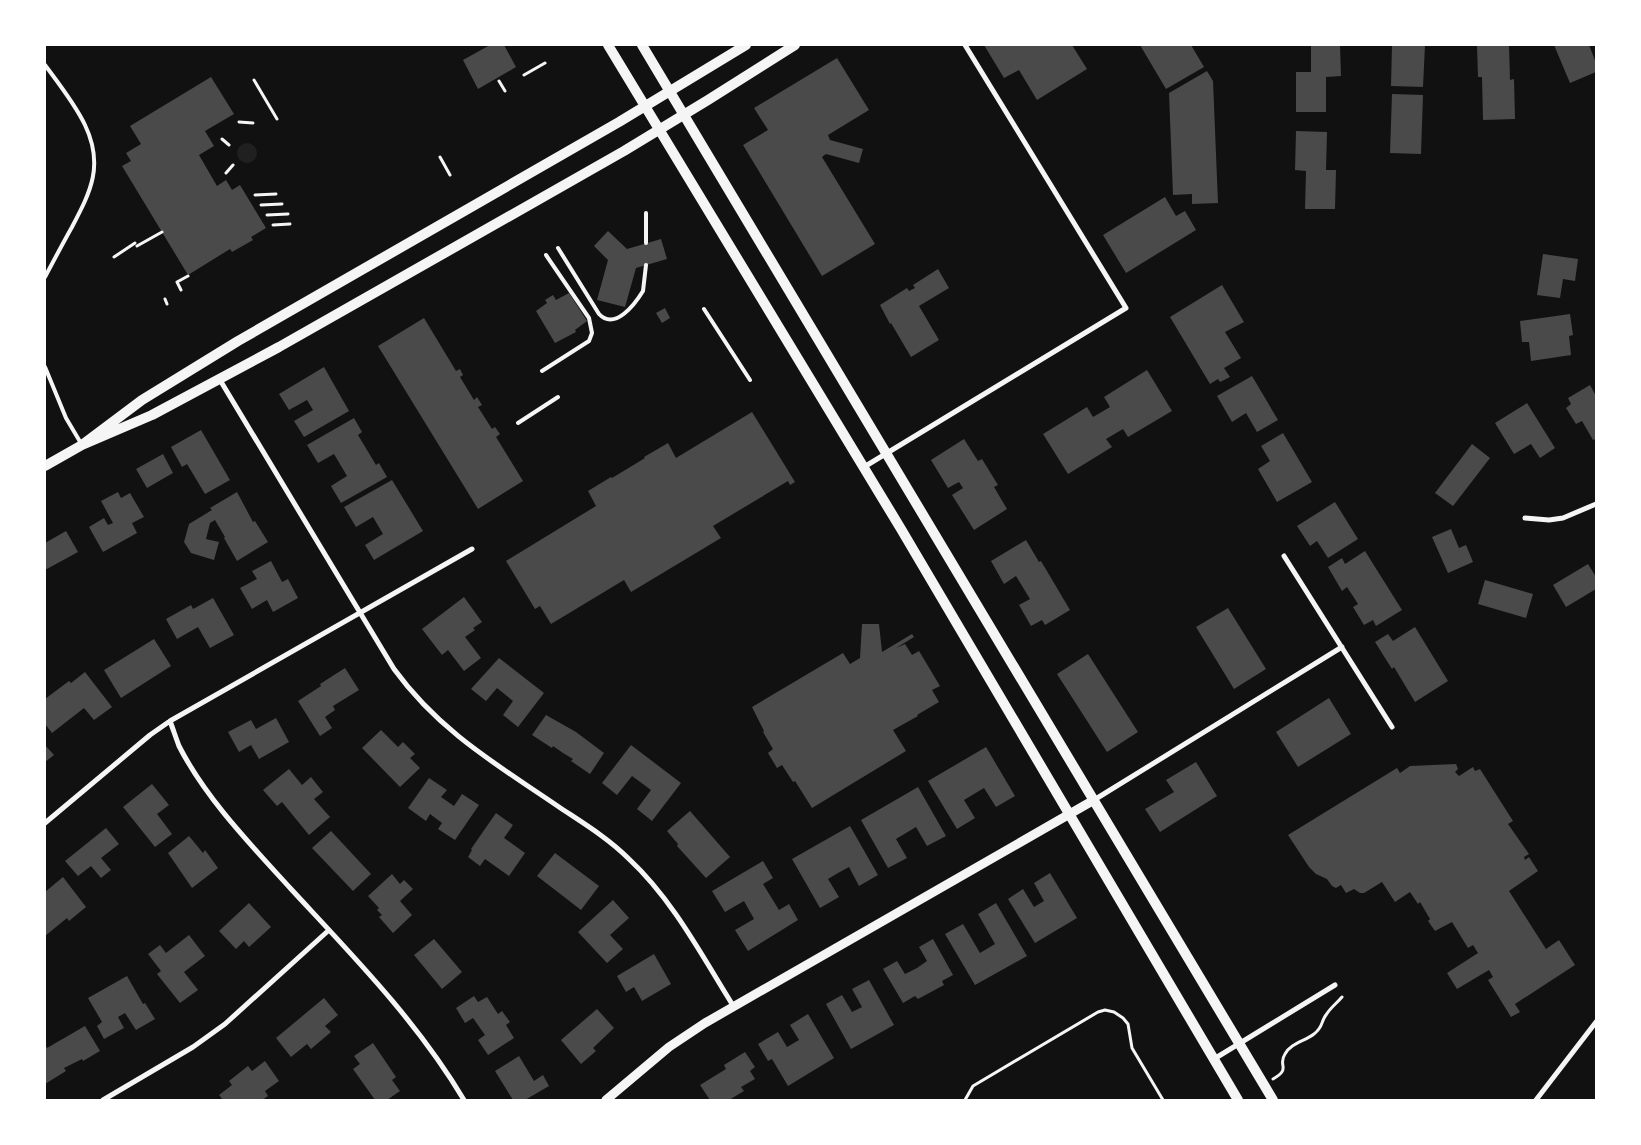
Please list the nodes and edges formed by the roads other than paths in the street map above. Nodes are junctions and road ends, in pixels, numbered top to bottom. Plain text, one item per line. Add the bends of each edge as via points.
1 (608, 45) edge
2 (642, 45) edge
3 (746, 45) edge
4 (795, 45) edge
5 (965, 45) edge
6 (45, 65) edge
7 (671, 92) junction
8 (645, 107) junction
9 (684, 115) junction
10 (659, 130) junction
11 (646, 213) dead end
12 (646, 243) dead end
13 (558, 248) dead end
14 (546, 255) dead end
15 (646, 265) dead end
16 (45, 277) edge
17 (704, 309) dead end
18 (45, 367) edge
19 (542, 371) dead end
20 (220, 380) junction
21 (750, 380) dead end
22 (558, 397) dead end
23 (518, 422) dead end
24 (82, 445) junction
25 (886, 453) junction
26 (45, 466) edge
27 (863, 467) junction
28 (1596, 504) edge
29 (1525, 518) dead end
30 (472, 549) dead end
31 (1284, 556) dead end
32 (362, 613) junction
33 (1342, 647) junction
34 (170, 721) junction
35 (1392, 727) dead end
36 (1094, 800) junction
37 (1070, 814) junction
38 (45, 823) edge
39 (329, 930) junction
40 (1335, 985) dead end
41 (734, 1006) junction
42 (1596, 1022) edge
43 (1240, 1044) junction
44 (1214, 1059) junction
45 (103, 1100) edge
46 (464, 1100) edge
47 (606, 1100) edge
48 (1238, 1100) edge
49 (1273, 1100) edge
50 (1536, 1100) edge

1 - 8 main road
2 - 7 main road
3 - 7 main road
4 - 9 main road
5 - 25 street via 1126,308
6 - 16 lane via 85,124 94,161 89,194
7 - 8 main road
7 - 9 main road
8 - 10 main road
8 - 24 main road via 238,341 142,400
9 - 10 main road
9 - 25 main road
10 - 20 main road
10 - 27 main road
11 - 12 lane
13 - 15 lane via 604,319 610,320 630,309 644,291
14 - 19 lane via 588,318 592,333 588,341
17 - 21 lane
18 - 24 lane via 66,418
20 - 24 main road via 152,415
20 - 32 street
22 - 23 lane
24 - 26 main road
25 - 27 street
25 - 36 main road
27 - 37 main road
28 - 29 street via 1563,518
30 - 32 street
31 - 33 street
32 - 34 street
32 - 41 street via 400,676 445,726 475,750 603,836 652,882
33 - 35 street
33 - 36 street
34 - 38 street
34 - 39 street via 179,746 233,824
36 - 37 street
36 - 43 main road
37 - 41 street
37 - 44 main road
39 - 45 street via 224,1024 193,1047
39 - 46 street via 398,1006
40 - 43 street
41 - 47 street via 669,1048
42 - 50 street
43 - 44 street
43 - 49 main road
44 - 48 main road

